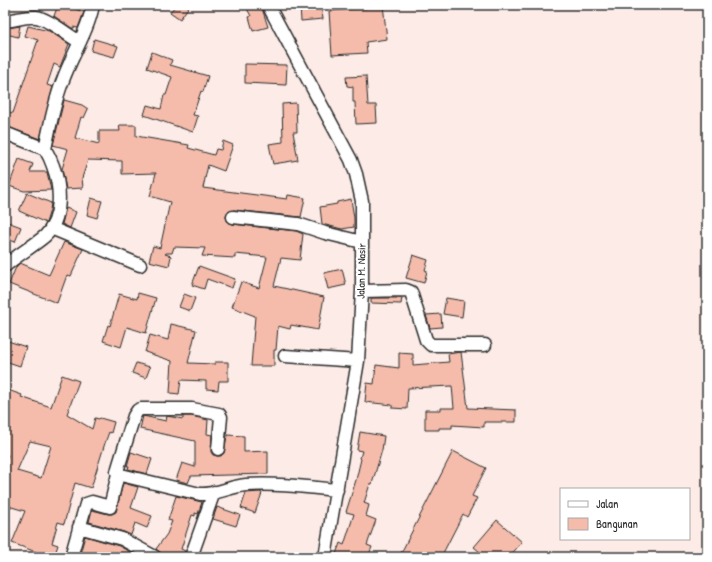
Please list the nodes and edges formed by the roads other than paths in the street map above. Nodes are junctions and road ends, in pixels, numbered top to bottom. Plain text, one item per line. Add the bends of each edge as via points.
1 (93, 5) edge
2 (268, 5) edge
3 (5, 21) edge
4 (80, 42) junction
5 (5, 133) edge
6 (45, 149) junction
7 (233, 216) dead end
8 (51, 228) junction
9 (362, 242) junction
10 (140, 264) dead end
11 (5, 266) edge
12 (362, 291) junction
13 (486, 345) dead end
14 (285, 356) dead end
15 (358, 361) junction
16 (218, 449) dead end
17 (118, 474) junction
18 (337, 490) junction
19 (214, 492) junction
20 (79, 527) junction
21 (70, 557) edge
22 (155, 557) edge
23 (191, 557) edge
24 (324, 557) edge

1 - 4 street
2 - 9 street, Jalan M. Nasir via 356,174 362,201
3 - 4 street via 37,17
4 - 6 street via 62,81
5 - 6 street
6 - 8 street via 53,166 58,194 57,214
7 - 9 street via 298,224
8 - 10 street
8 - 11 street via 45,236
9 - 12 street, Jalan M. Nasir
12 - 13 street via 411,292 426,340 431,345
12 - 15 street, Jalan M. Nasir
14 - 15 street
15 - 18 street, Jalan M. Nasir
16 - 17 street via 221,417 219,414 192,408 140,409 134,416
17 - 19 street via 200,494
17 - 20 street via 110,507 92,502 86,504
18 - 19 street via 274,484 235,486
18 - 24 street, Jalan M. Nasir
19 - 23 street
20 - 21 street
20 - 22 street via 122,539

